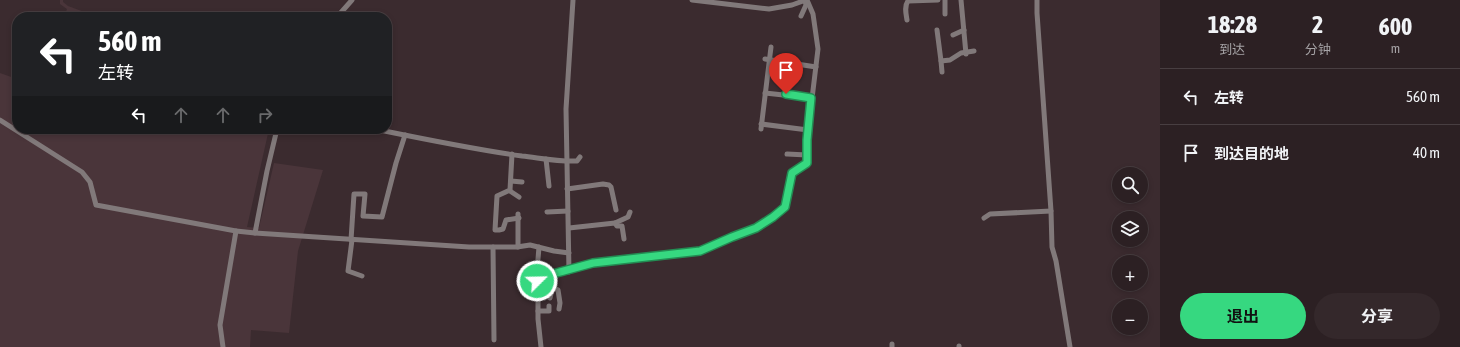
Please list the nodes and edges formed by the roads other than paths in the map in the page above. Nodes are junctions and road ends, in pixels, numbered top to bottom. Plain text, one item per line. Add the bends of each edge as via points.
1 (352, 0) edge
2 (573, 0) edge
3 (692, 0) edge
4 (806, 0) edge
5 (938, 0) edge
6 (944, 0) edge
7 (961, 0) edge
8 (1037, 0) edge
9 (341, 12) edge
10 (945, 14) dead end
11 (801, 16) dead end
12 (907, 20) dead end
13 (937, 30) dead end
14 (964, 30) junction
15 (953, 35) dead end
16 (772, 47) dead end
17 (974, 51) dead end
18 (966, 53) junction
19 (767, 59) junction
20 (941, 61) junction
21 (816, 67) junction
22 (942, 72) dead end
23 (765, 93) junction
24 (811, 98) junction
25 (0, 120) edge
26 (12, 128) edge
27 (808, 130) junction
28 (392, 132) edge
29 (22, 134) edge
30 (276, 134) edge
31 (405, 135) junction
32 (512, 154) junction
33 (787, 154) dead end
34 (807, 155) junction
35 (580, 157) dead end
36 (546, 159) junction
37 (567, 162) junction
38 (511, 181) junction
39 (522, 182) dead end
40 (549, 186) dead end
41 (567, 189) junction
42 (510, 191) junction
43 (519, 197) dead end
44 (616, 210) dead end
45 (568, 211) junction
46 (1051, 211) junction
47 (547, 212) dead end
48 (630, 212) dead end
49 (352, 216) junction
50 (363, 216) junction
51 (984, 218) dead end
52 (615, 223) junction
53 (569, 228) junction
54 (236, 231) junction
55 (255, 233) junction
56 (624, 239) dead end
57 (351, 240) junction
58 (493, 247) junction
59 (518, 247) junction
60 (539, 247) junction
61 (569, 253) junction
62 (531, 270) dead end
63 (537, 270) junction
64 (569, 271) junction
65 (556, 273) junction
66 (362, 276) dead end
67 (538, 278) junction
68 (547, 287) dead end
69 (554, 288) junction
70 (550, 298) dead end
71 (549, 306) dead end
72 (559, 309) dead end
73 (538, 311) junction
74 (494, 340) dead end
75 (223, 347) edge
76 (541, 347) edge
77 (1070, 347) edge

1 - 9 street
2 - 37 street via 566,109
3 - 4 street via 769,10
4 - 11 street
4 - 21 street via 813,14 818,49
5 - 12 street via 908,1 905,10
6 - 10 street
7 - 14 street
8 - 46 street
13 - 20 street
14 - 15 street
14 - 18 street
16 - 19 street
17 - 18 street
18 - 20 street
19 - 21 street
19 - 23 street
20 - 22 street
21 - 24 street
23 - 24 street
23 - 27 street via 761,126
24 - 27 street
25 - 26 street
27 - 34 street
28 - 31 street
29 - 54 street via 82,172 90,182 96,205
30 - 55 street
31 - 32 street
31 - 50 street via 382,217
32 - 36 street
32 - 38 street
33 - 34 street
34 - 64 street via 807,163 792,175 785,207 756,228 700,251 593,263
35 - 37 street via 577,161
36 - 37 street
36 - 40 street
37 - 41 street
38 - 39 street
38 - 42 street
41 - 44 street via 609,185
41 - 45 street
42 - 43 street
42 - 59 street via 497,196 495,230 503,229 506,220 519,216
45 - 47 street
45 - 53 street
46 - 51 street via 990,214
46 - 77 street via 1052,247
48 - 52 street via 628,217
49 - 50 street
49 - 50 street via 353,196 356,193 366,194
49 - 57 street
52 - 53 street
52 - 56 street via 622,226
53 - 61 street
54 - 55 street
54 - 75 street via 220,325
55 - 57 street
57 - 58 street
57 - 66 street via 348,271
58 - 59 street
58 - 74 street
59 - 60 street
60 - 61 street
60 - 63 street
61 - 64 street
62 - 63 street
63 - 67 street
64 - 65 street
65 - 67 street
65 - 69 street
67 - 73 street
68 - 69 street
69 - 70 street
69 - 72 street via 559,292
71 - 73 street via 549,311
73 - 76 street

